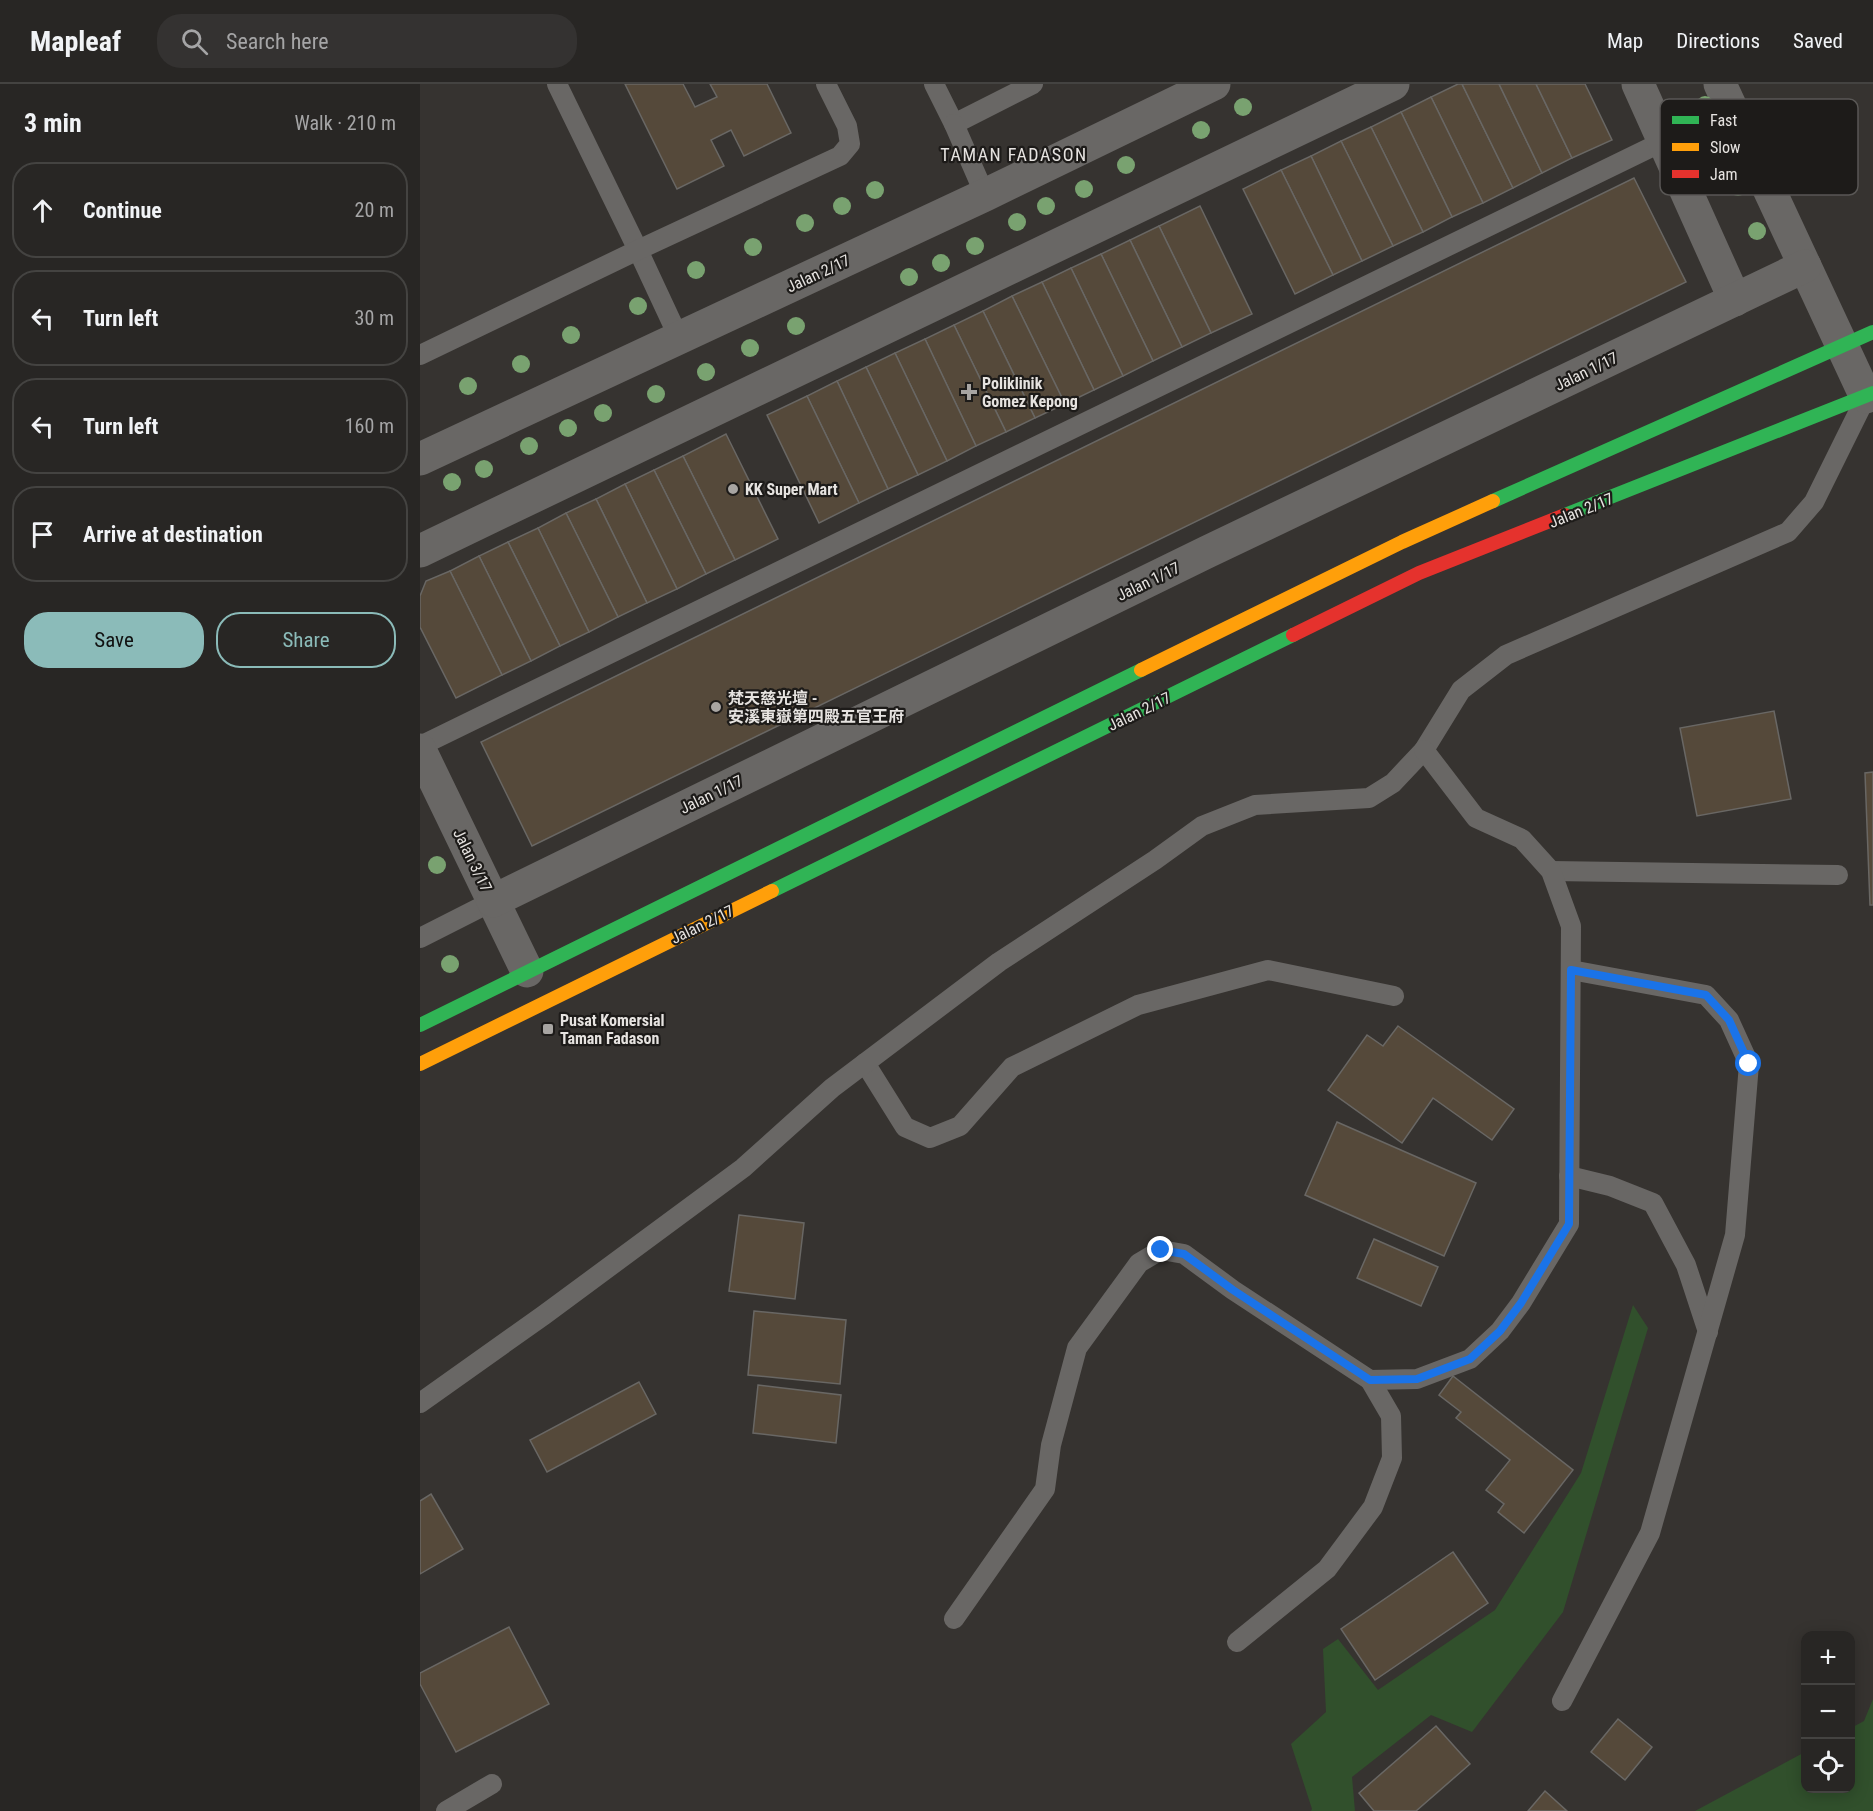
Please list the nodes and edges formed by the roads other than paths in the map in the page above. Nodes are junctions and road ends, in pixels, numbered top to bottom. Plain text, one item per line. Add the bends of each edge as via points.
1 (558, 84) edge
2 (826, 84) edge
3 (934, 84) edge
4 (1033, 84) edge
5 (1214, 84) edge
6 (1394, 84) edge
7 (1638, 84) edge
8 (1720, 84) edge
9 (1727, 99) edge
10 (954, 124) junction
11 (1660, 132) edge
12 (1660, 143) edge
13 (985, 195) junction
14 (1688, 195) edge
15 (1772, 195) edge
16 (638, 250) junction
17 (1805, 266) junction
18 (1735, 300) junction
19 (1873, 332) edge
20 (679, 338) junction
21 (1842, 347) junction
22 (420, 355) edge
23 (1869, 395) edge
24 (420, 459) edge
25 (420, 551) edge
26 (420, 748) edge
27 (1424, 750) junction
28 (1551, 871) junction
29 (1838, 874) dead end
30 (493, 901) junction
31 (421, 934) edge
32 (527, 970) junction
33 (1571, 970) junction
34 (1394, 996) dead end
35 (420, 1025) edge
36 (865, 1063) junction
37 (420, 1064) edge
38 (1569, 1176) junction
39 (1708, 1332) junction
40 (1370, 1380) junction
41 (420, 1403) edge
42 (954, 1619) dead end
43 (1237, 1642) dead end
44 (1562, 1701) dead end
45 (492, 1785) dead end
46 (446, 1811) edge

1 - 16 lane
2 - 16 lane via 847,126 850,144 840,156
3 - 10 lane
4 - 10 lane
5 - 13 street, Jalan 2/17
6 - 25 street
7 - 11 street
8 - 9 street
10 - 13 lane
12 - 26 lane
13 - 20 street, Jalan 2/17
14 - 18 street
15 - 17 street
16 - 20 lane
16 - 22 lane
17 - 18 street, Jalan 1/17
17 - 21 street
18 - 30 street, Jalan 1/17 via 1207,552
19 - 21 street
20 - 24 street, Jalan 2/17
21 - 23 street
21 - 32 street via 1402,542
23 - 27 lane via 1814,502 1788,532 1506,655 1461,690
23 - 37 street, Jalan 2/17 via 1419,573
26 - 30 street, Jalan 3/17
27 - 28 lane via 1476,818 1522,839
27 - 36 lane via 1393,783 1369,798 1255,805 1202,826 999,962
28 - 29 lane
28 - 33 lane via 1571,926
30 - 31 lane
30 - 32 street, Jalan 3/17
32 - 35 street
33 - 38 lane
33 - 39 lane via 1706,995 1729,1020 1749,1064 1735,1235
34 - 36 lane via 1268,970 1138,1005 1012,1067 960,1126 930,1138 905,1127
36 - 41 lane via 743,1168
38 - 39 lane via 1610,1186 1653,1203 1686,1264
38 - 40 lane via 1569,1224 1500,1331 1470,1359 1417,1379
39 - 44 lane via 1650,1533
40 - 42 lane via 1184,1254 1161,1250 1139,1263 1077,1348 1051,1445 1045,1489
40 - 43 lane via 1391,1416 1392,1458 1373,1507 1327,1569
45 - 46 lane

